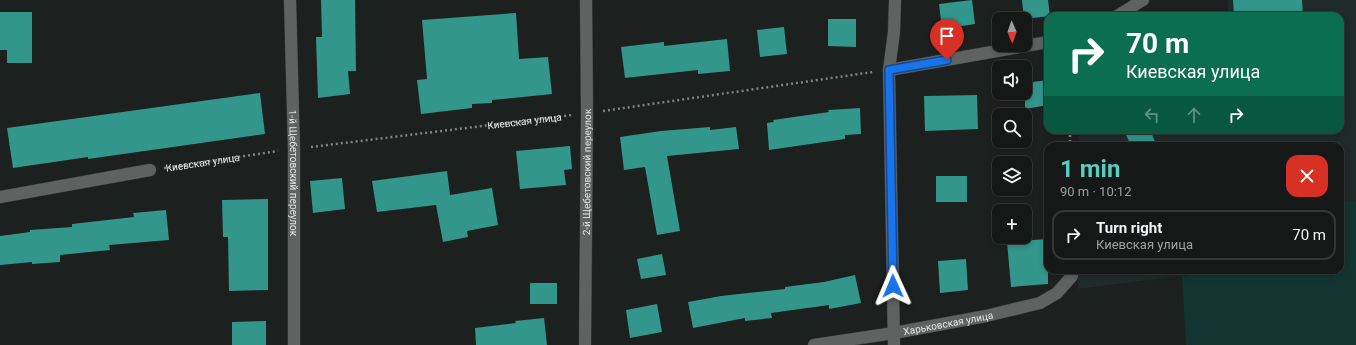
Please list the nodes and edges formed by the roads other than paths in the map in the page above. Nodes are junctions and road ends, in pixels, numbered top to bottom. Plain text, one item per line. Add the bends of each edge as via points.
1 (290, 0) edge
2 (586, 0) edge
3 (895, 0) edge
4 (1143, 0) edge
5 (1124, 12) edge
6 (1044, 43) edge
7 (889, 70) junction
8 (150, 170) road end
9 (0, 197) edge
10 (1072, 276) dead end
11 (894, 339) edge
12 (294, 345) edge
13 (585, 345) edge
14 (814, 345) edge

1 - 12 street, 1-й Щебетовский переулок via 294,149
2 - 13 street, 2-й Щебетовский переулок
3 - 7 street
4 - 5 street
6 - 7 street
7 - 11 street
8 - 9 street
10 - 11 street, Харьковская улица via 1057,293 1040,303
11 - 14 street, Харьковская улица

